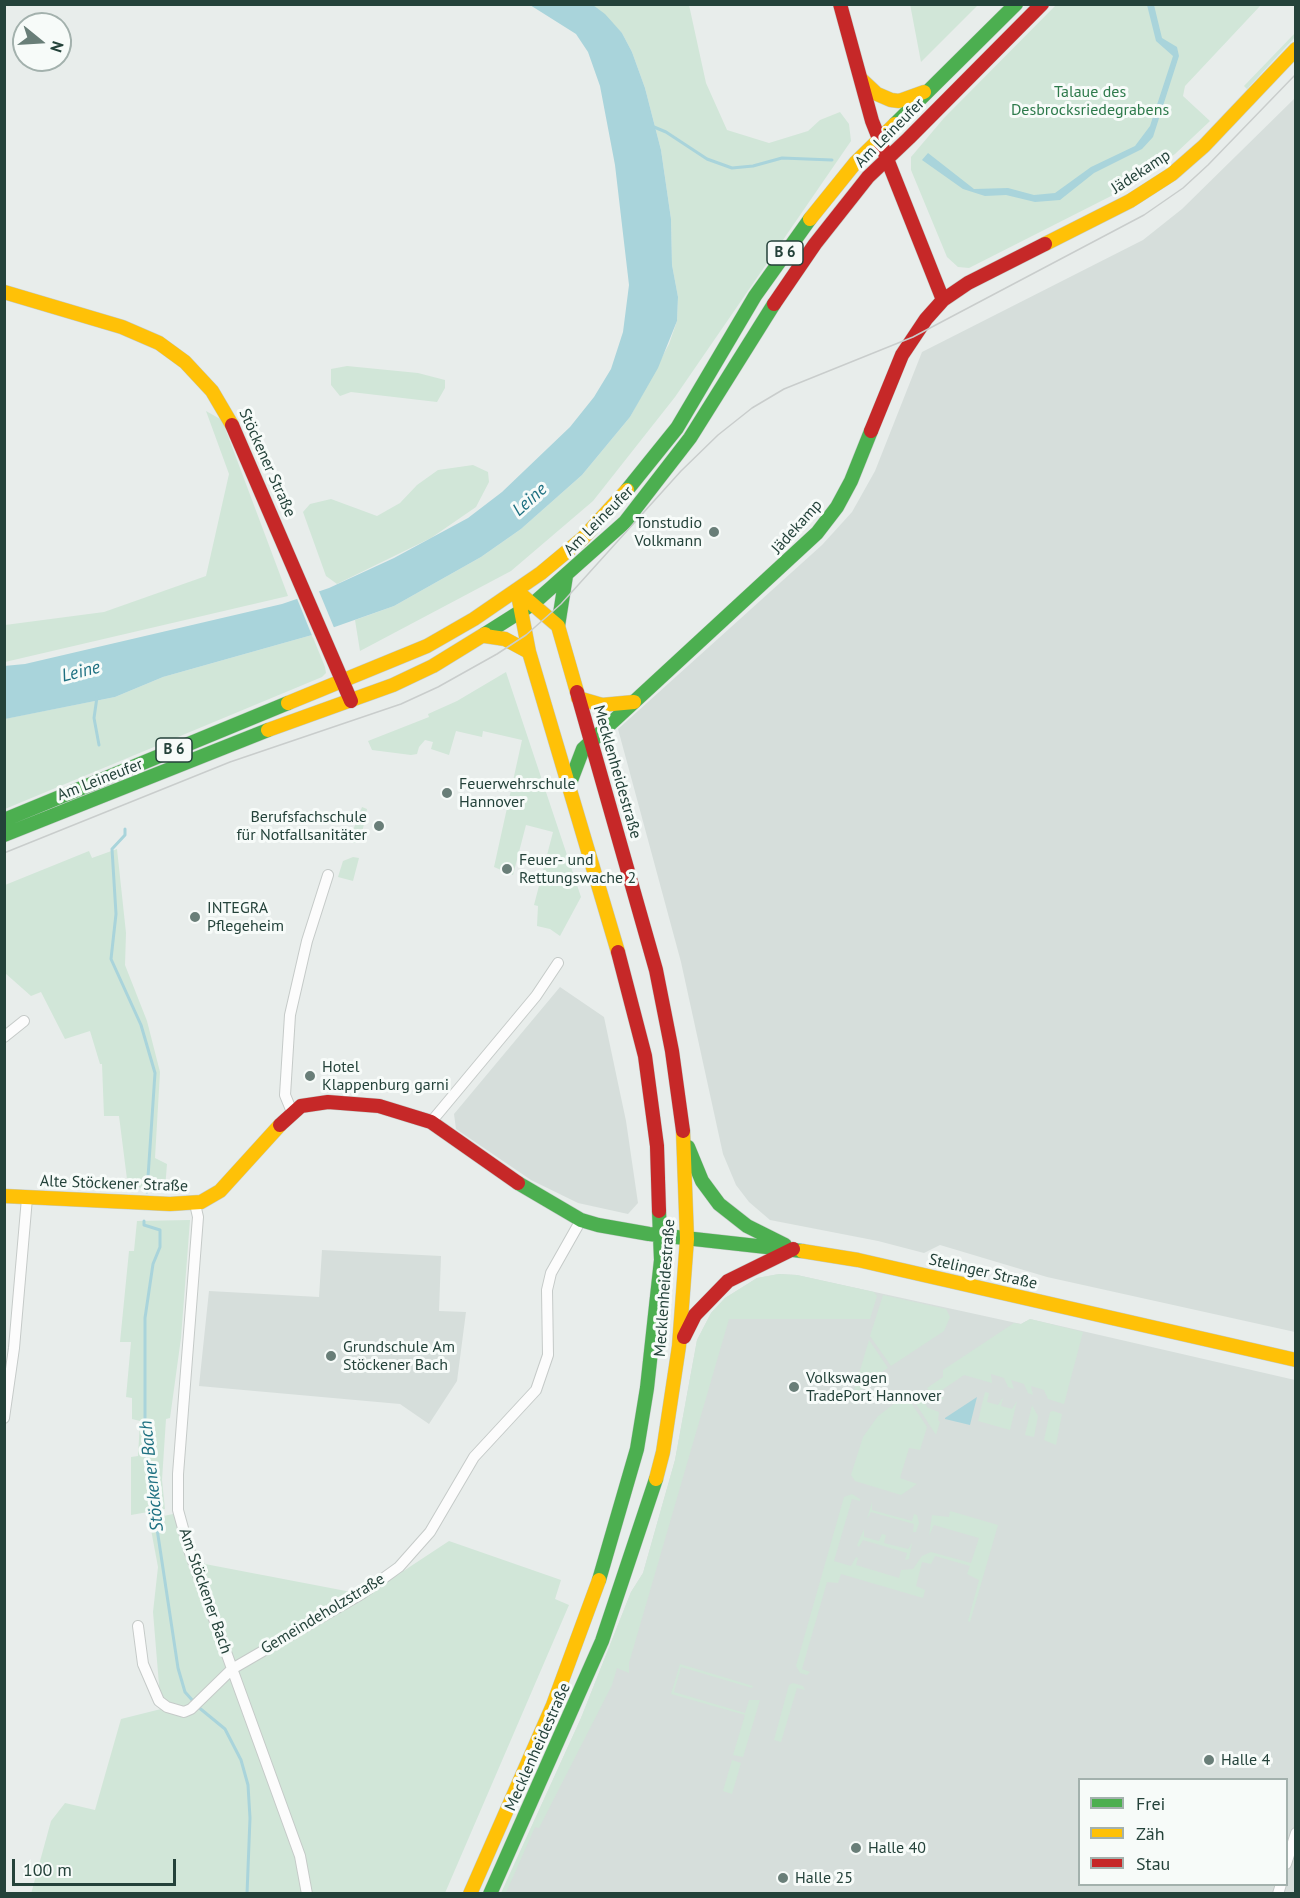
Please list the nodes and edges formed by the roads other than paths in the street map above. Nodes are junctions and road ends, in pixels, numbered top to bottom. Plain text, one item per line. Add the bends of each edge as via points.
1 (840, 4) edge
2 (1016, 4) edge
3 (1042, 4) edge
4 (1296, 50) edge
5 (861, 78) junction
6 (930, 90) junction
7 (879, 139) junction
8 (887, 157) junction
9 (4, 292) edge
10 (944, 300) junction
11 (566, 576) junction
12 (517, 591) junction
13 (534, 603) junction
14 (521, 613) junction
15 (558, 626) junction
16 (485, 636) junction
17 (529, 652) junction
18 (344, 682) junction
19 (578, 698) junction
20 (351, 700) junction
21 (634, 702) junction
22 (591, 742) junction
23 (570, 783) junction
24 (4, 820) edge
25 (4, 835) edge
26 (328, 874) dead end
27 (558, 963) dead end
28 (24, 1021) dead end
29 (4, 1037) edge
30 (292, 1112) junction
31 (431, 1122) junction
32 (684, 1138) junction
33 (4, 1196) edge
34 (27, 1198) junction
35 (195, 1204) junction
36 (581, 1220) junction
37 (660, 1236) junction
38 (687, 1239) junction
39 (793, 1249) junction
40 (680, 1346) junction
41 (1296, 1360) edge
42 (5, 1411) edge
43 (138, 1626) dead end
44 (232, 1668) junction
45 (1296, 1833) edge
46 (1288, 1861) edge
47 (308, 1893) edge
48 (470, 1893) edge
49 (490, 1893) edge

1 - 5 main road
2 - 6 main road, Am Leineufer / B 6
3 - 8 main road, Am Leineufer / B 6
4 - 10 main road, Jädekamp via 1172,174 1130,201 981,276
5 - 6 main road via 877,94 891,100
5 - 7 main road
6 - 7 main road, Am Leineufer / B 6
7 - 8 main road
7 - 12 main road, Am Leineufer / B 6 via 797,235 755,296 677,428 647,468 583,538
8 - 10 main road
8 - 11 main road, Am Leineufer / B 6 via 815,244 660,480 625,522
9 - 18 main road, Stöckener Straße via 122,327 159,343 185,362 212,391 226,410
10 - 21 main road, Jädekamp via 902,355 851,481 817,533
11 - 13 main road, Am Leineufer / B 6
11 - 15 main road
12 - 13 main road
12 - 14 main road, Mecklenheidestraße
12 - 18 main road, Am Leineufer / B 6 via 427,646
13 - 14 main road, Am Leineufer / B 6
13 - 15 main road
14 - 16 main road, Am Leineufer / B 6
14 - 17 main road, Mecklenheidestraße
15 - 19 main road, Mecklenheidestraße
16 - 17 main road via 505,639
16 - 20 main road, Am Leineufer / B 6 via 433,666
17 - 23 main road, Mecklenheidestraße
18 - 20 main road, Stöckener Straße
18 - 24 main road, Am Leineufer / B 6
19 - 21 main road via 602,705
19 - 22 main road, Mecklenheidestraße
20 - 25 main road, Am Leineufer / B 6
21 - 22 main road, Jädekamp
22 - 23 main road, Jädekamp via 577,758
22 - 32 main road, Mecklenheidestraße via 656,970
23 - 37 main road, Mecklenheidestraße via 645,1056 657,1146
26 - 30 street via 290,1015 285,1095
27 - 31 street via 536,996
28 - 29 street
30 - 31 main road via 314,1103 357,1104 402,1111
30 - 35 main road, Alte Stöckener Straße via 220,1191
31 - 36 main road via 518,1184
32 - 38 main road, Mecklenheidestraße
32 - 39 main road via 702,1181 719,1204 747,1226
33 - 34 main road, Alte Stöckener Straße
34 - 35 main road, Alte Stöckener Straße
34 - 42 street
35 - 44 street, Am Stöckener Bach via 198,1217 178,1502 183,1532
36 - 37 main road
36 - 44 street, Gemeindeholzstraße via 551,1273 547,1290 548,1355 536,1390 474,1457 417,1550 369,1588
37 - 38 main road, Stelinger Straße
37 - 48 main road, Mecklenheidestraße via 655,1332 637,1449 622,1505 583,1629
38 - 39 main road, Stelinger Straße
38 - 40 main road, Mecklenheidestraße
39 - 40 main road via 728,1281 695,1315
39 - 41 main road, Stelinger Straße via 858,1260
40 - 49 main road, Mecklenheidestraße via 663,1452 626,1575 578,1700
43 - 44 street, Gemeindeholzstraße via 143,1664 159,1701 167,1707 184,1712 190,1709
44 - 47 street, Am Stöckener Bach via 300,1856
45 - 46 street

